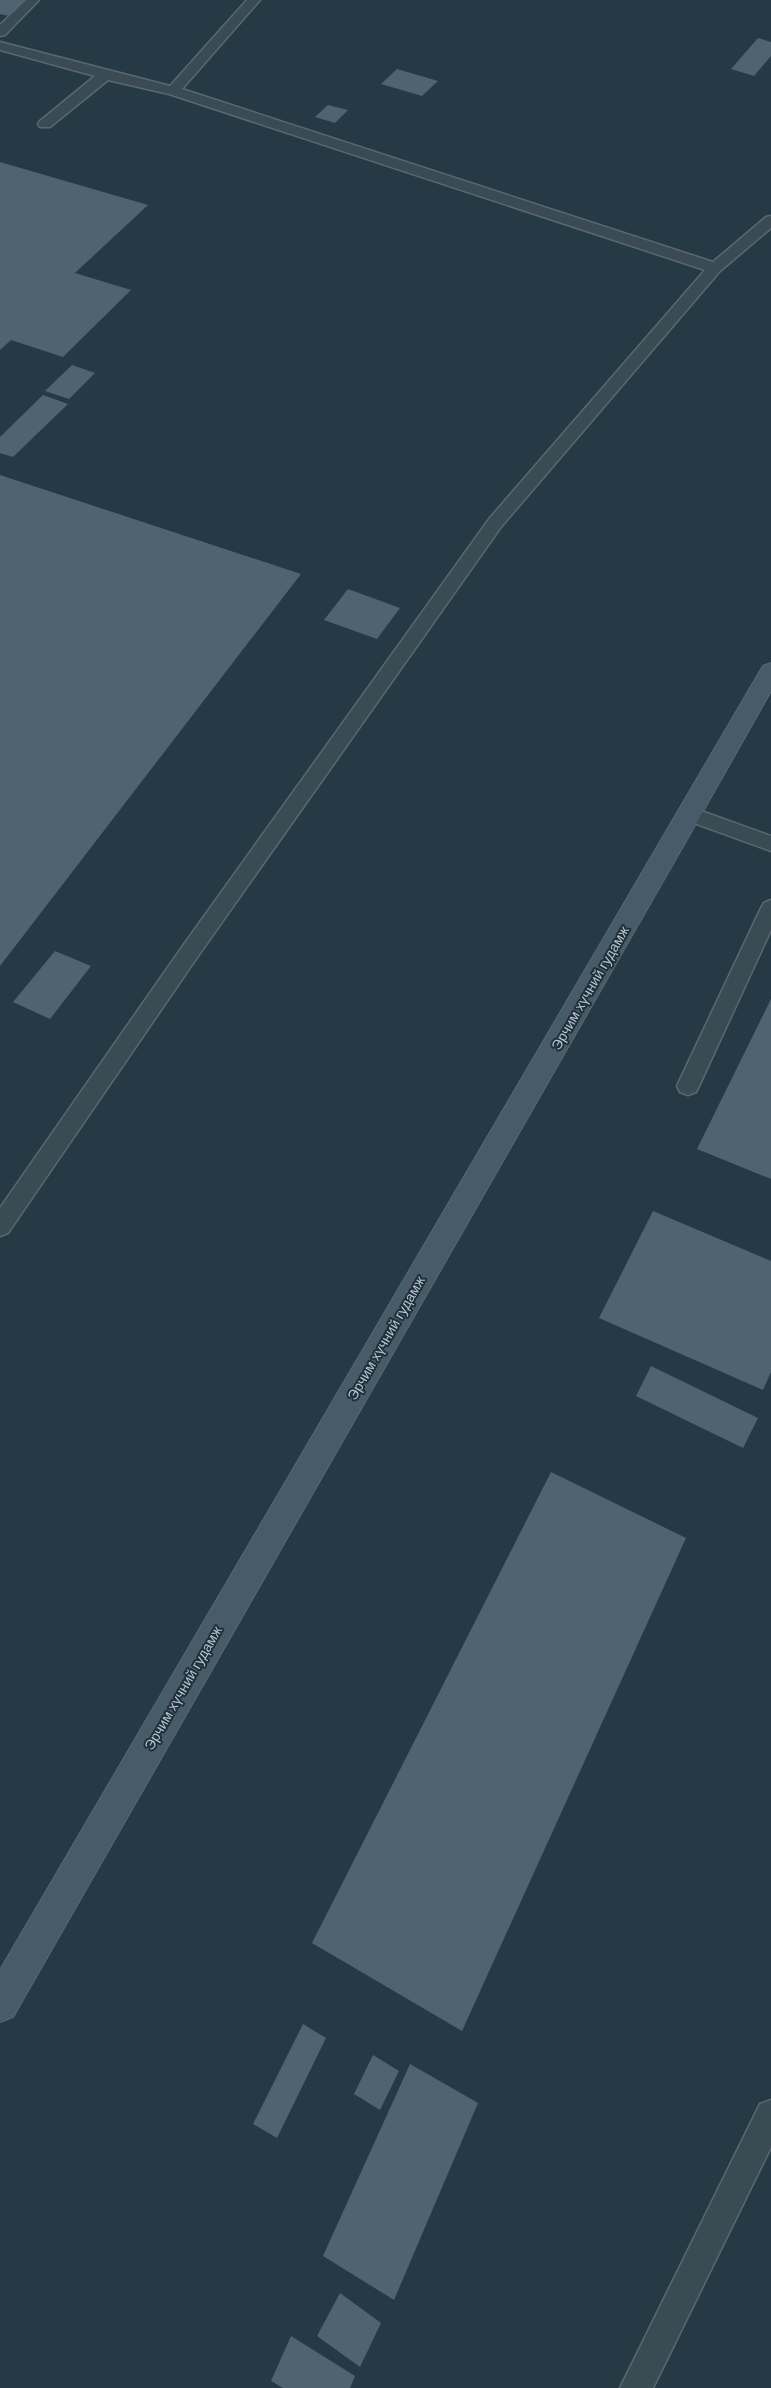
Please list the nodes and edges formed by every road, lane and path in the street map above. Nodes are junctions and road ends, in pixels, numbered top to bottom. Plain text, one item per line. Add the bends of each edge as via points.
1 (33, 0) edge
2 (254, 0) edge
3 (0, 32) edge
4 (0, 46) edge
5 (106, 74) junction
6 (173, 91) junction
7 (45, 124) dead end
8 (771, 220) edge
9 (715, 268) junction
10 (771, 671) edge
11 (690, 814) junction
12 (771, 844) edge
13 (771, 908) edge
14 (688, 1086) dead end
15 (0, 1226) edge
16 (0, 2004) edge
17 (771, 2116) edge
18 (636, 2388) edge

1 - 3 lane
2 - 6 lane
4 - 5 lane
5 - 6 lane
5 - 7 lane
6 - 9 lane
8 - 9 lane
9 - 15 lane via 495,523 189,953
10 - 11 main road, Эрчим хүчний гудамж
11 - 12 lane
11 - 16 main road, Эрчим хүчний гудамж
13 - 14 lane
17 - 18 lane

